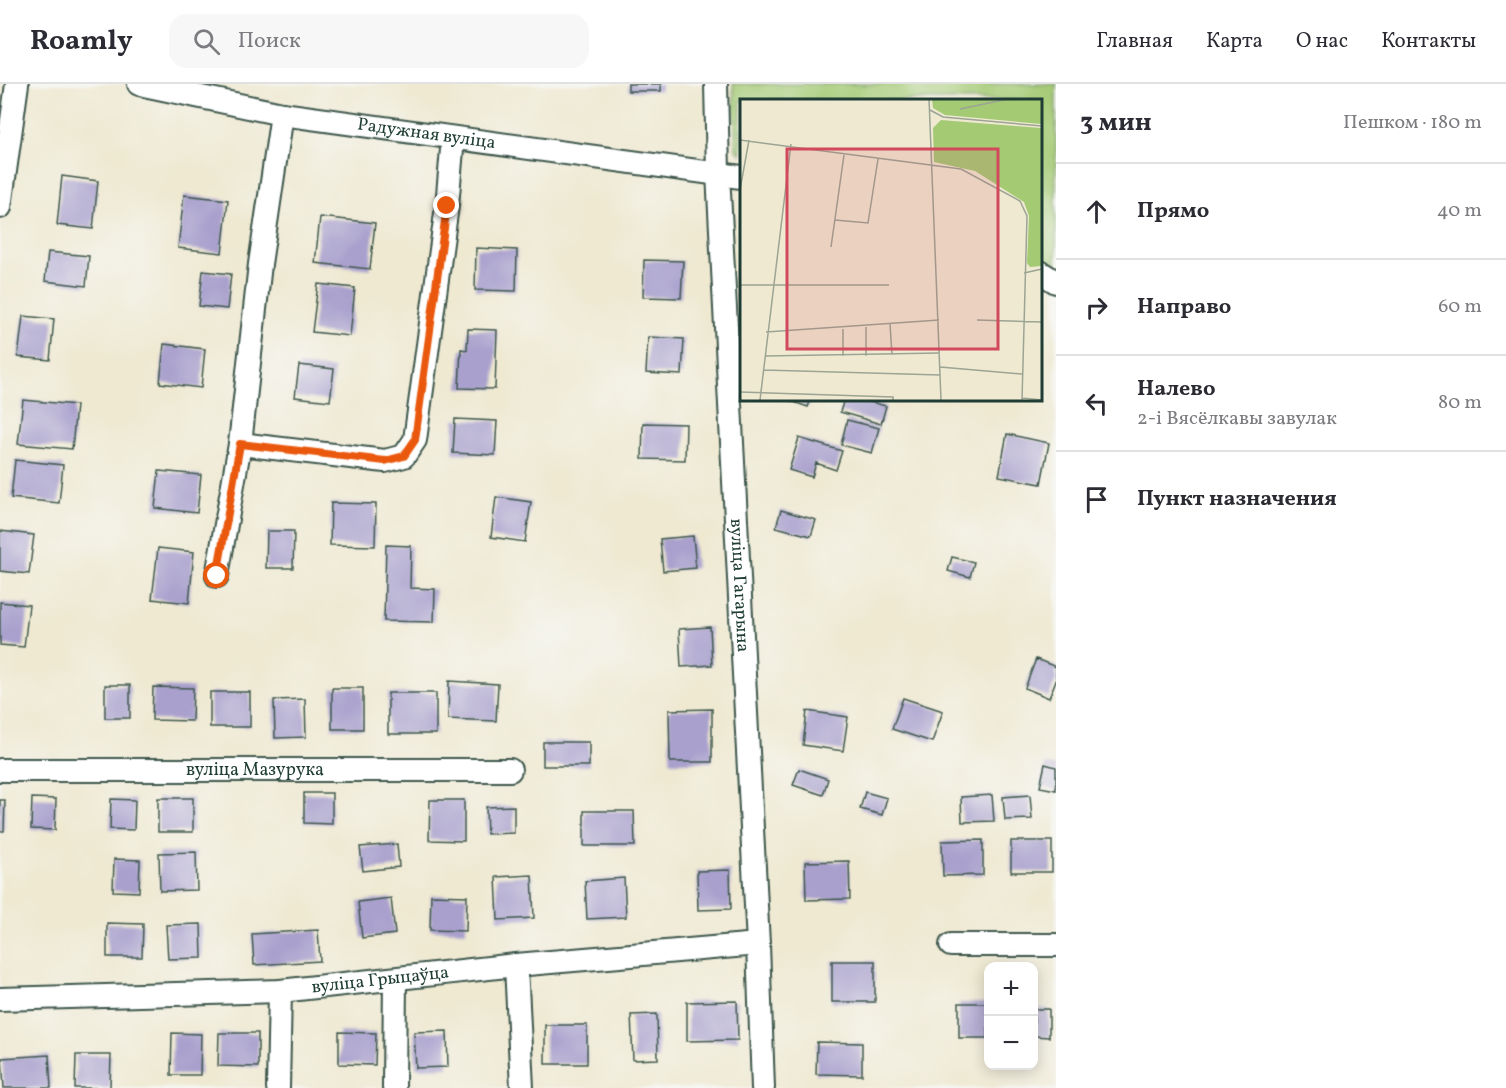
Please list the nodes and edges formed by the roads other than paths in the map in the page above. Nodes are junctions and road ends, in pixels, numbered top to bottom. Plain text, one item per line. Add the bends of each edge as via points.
1 (16, 84) edge
2 (139, 84) edge
3 (717, 84) edge
4 (282, 114) junction
5 (453, 138) junction
6 (718, 173) junction
7 (740, 177) edge
8 (0, 207) edge
9 (1041, 273) edge
10 (1056, 282) edge
11 (240, 444) junction
12 (217, 576) dead end
13 (0, 770) edge
14 (510, 770) dead end
15 (758, 944) junction
16 (951, 945) dead end
17 (1056, 945) edge
18 (516, 965) junction
19 (395, 979) junction
20 (280, 990) junction
21 (0, 999) edge
22 (278, 1088) edge
23 (394, 1088) edge
24 (522, 1088) edge
25 (763, 1088) edge

1 - 8 street
2 - 4 street, Радужная вуліца
3 - 6 street, вуліца Гагарына
4 - 5 street, Радужная вуліца
4 - 11 street
5 - 6 street, Радужная вуліца
5 - 11 street via 415,440 404,456 385,461
6 - 7 street, Радужная вуліца
6 - 15 street, вуліца Гагарына
9 - 10 street
11 - 12 street
13 - 14 street, вуліца Мазурука
15 - 18 street, вуліца Грыцаўца
15 - 25 street, вуліца Гагарына
16 - 17 street
18 - 19 street, вуліца Грыцаўца
18 - 24 street
19 - 20 street, вуліца Грыцаўца
19 - 23 street
20 - 21 street, вуліца Грыцаўца
20 - 22 street

